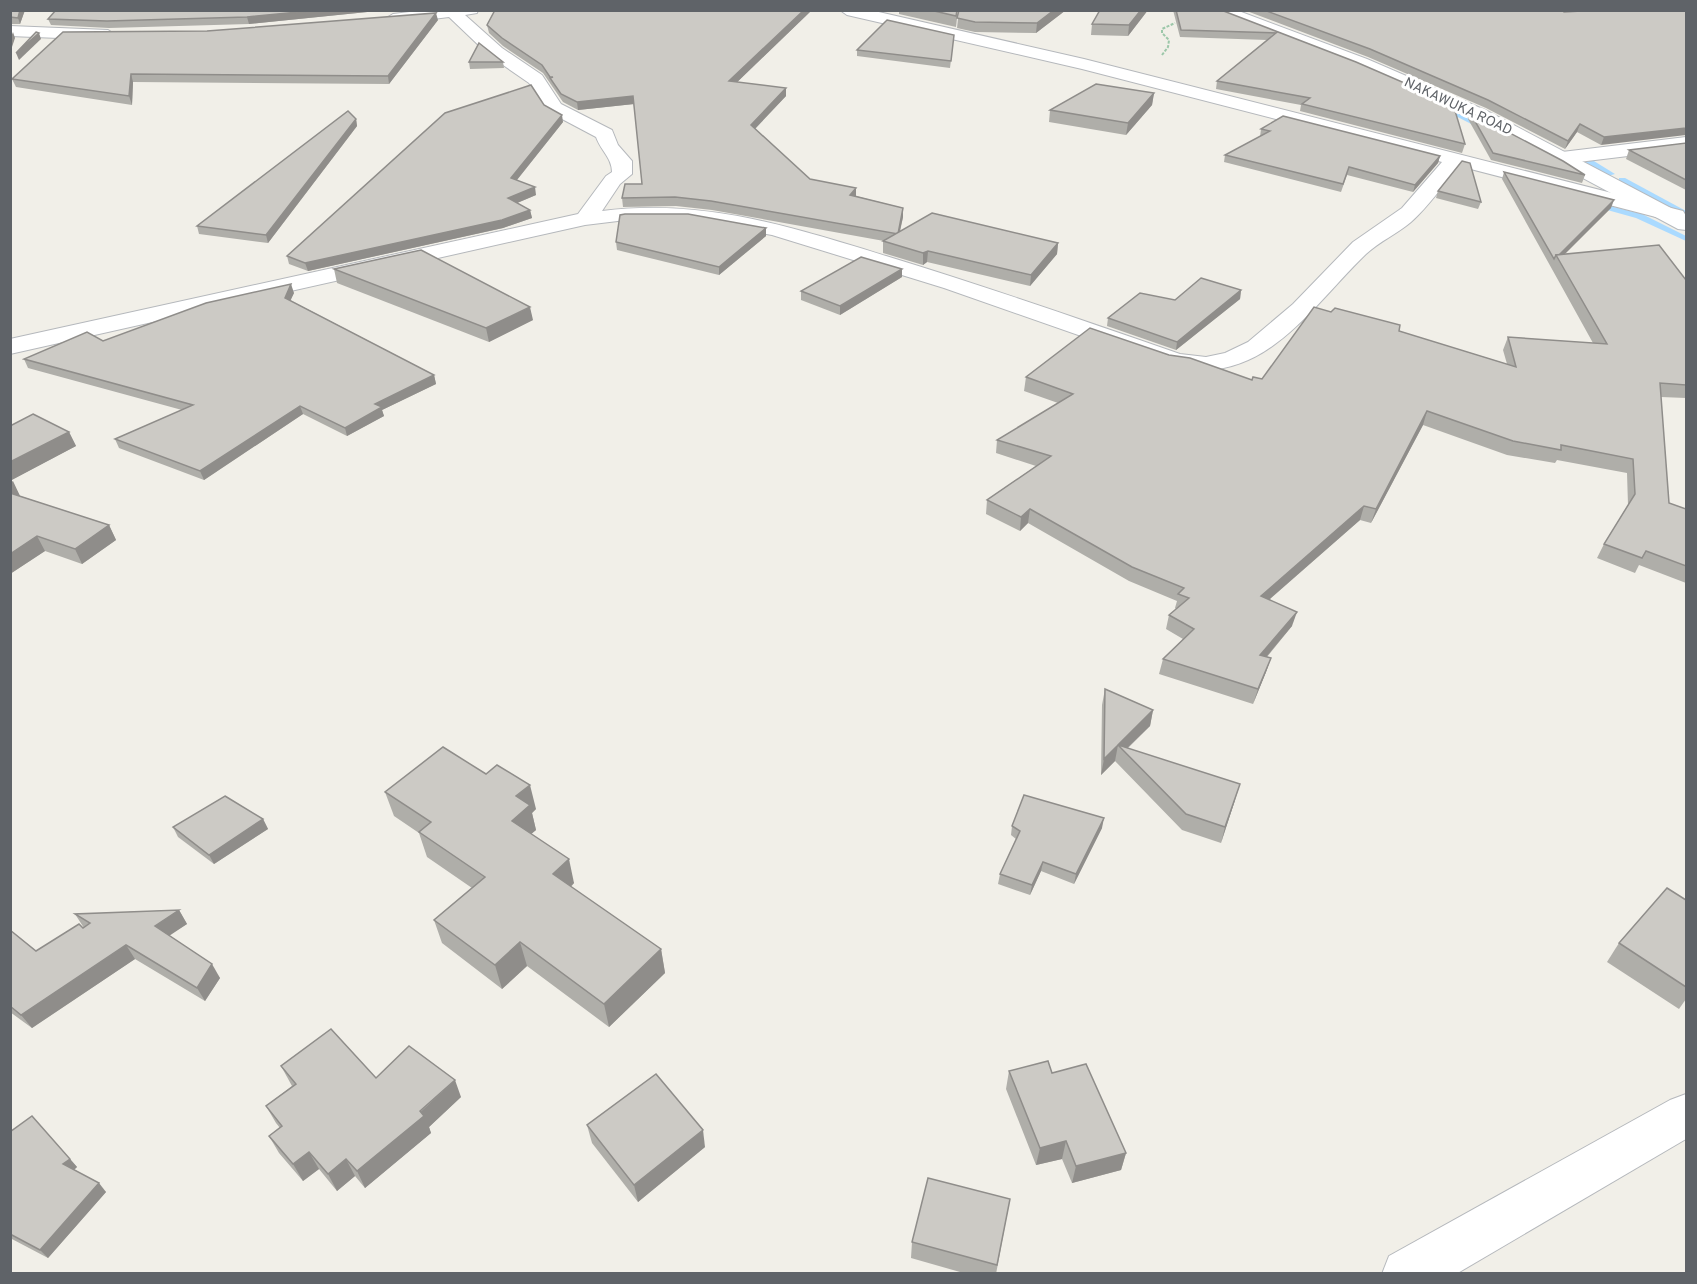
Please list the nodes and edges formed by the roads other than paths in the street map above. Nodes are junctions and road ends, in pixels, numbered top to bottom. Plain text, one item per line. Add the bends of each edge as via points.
1 (847, 10) edge
2 (1220, 10) edge
3 (462, 12) edge
4 (382, 20) edge
5 (10, 31) edge
6 (61, 33) junction
7 (128, 35) edge
8 (48, 46) edge
9 (1686, 142) edge
10 (1562, 158) junction
11 (1454, 160) junction
12 (585, 219) junction
13 (1681, 220) edge
14 (10, 347) edge
15 (1686, 1115) edge
16 (1407, 1274) edge

1 - 11 street via 1144,80
2 - 10 street, NAKAWUKA ROAD via 1408,83
3 - 4 street
3 - 12 street via 498,53 526,69 545,87 553,106 605,134 609,146 622,161 622,174 613,180
5 - 6 street
6 - 7 street
6 - 8 street
9 - 10 street
10 - 13 street, NAKAWUKA ROAD
11 - 12 street via 1408,213 1361,247 1289,322 1242,356 1212,365 1176,361 952,283 775,229 689,214 626,214
11 - 13 street
12 - 14 street
15 - 16 street

